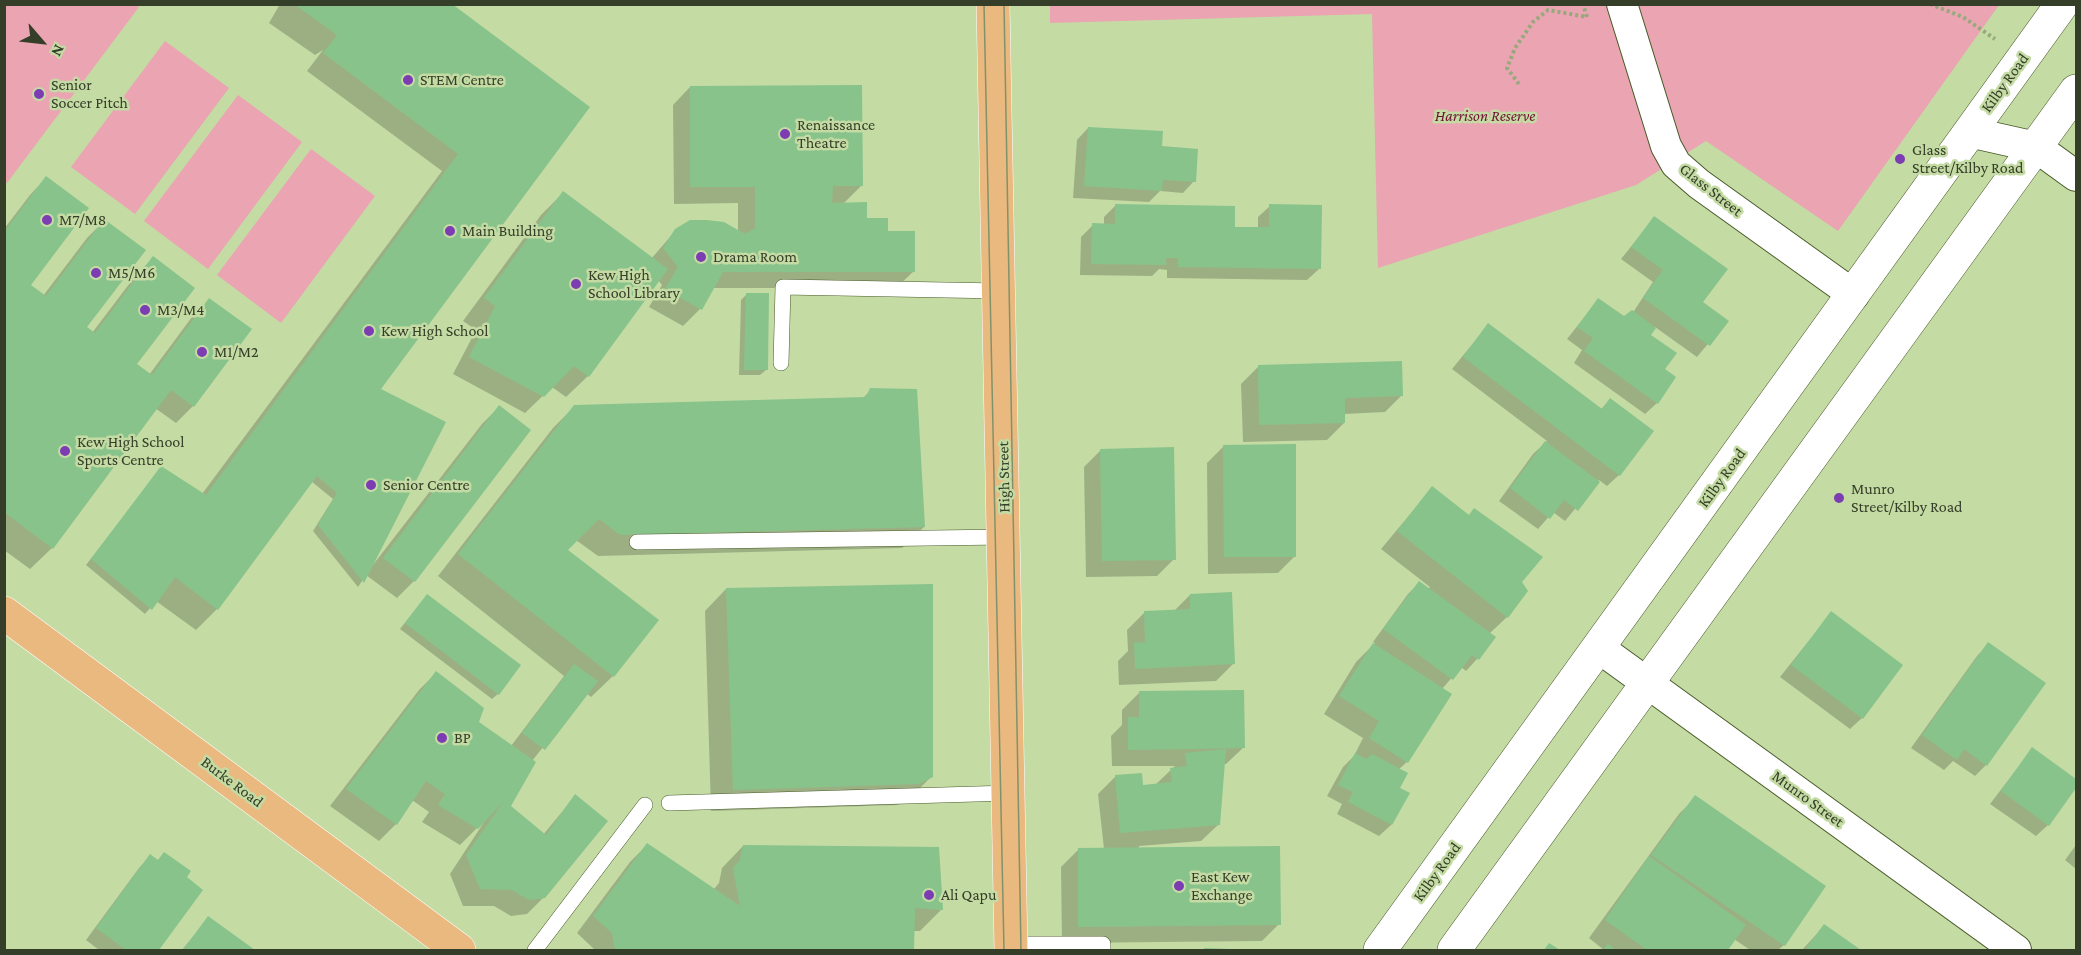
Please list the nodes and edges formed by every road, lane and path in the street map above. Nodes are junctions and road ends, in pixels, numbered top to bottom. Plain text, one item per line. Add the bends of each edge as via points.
1 (993, 4) edge
2 (1583, 4) edge
3 (1622, 4) edge
4 (1930, 4) edge
5 (2062, 4) edge
6 (2023, 59) junction
7 (1519, 84) dead end
8 (2076, 91) edge
9 (1969, 132) junction
10 (2036, 147) junction
11 (2076, 176) edge
12 (1000, 291) junction
13 (1854, 295) junction
14 (781, 363) dead end
15 (1005, 537) junction
16 (637, 542) dead end
17 (4, 613) edge
18 (1599, 648) junction
19 (1649, 682) junction
20 (1010, 793) junction
21 (669, 803) dead end
22 (645, 804) dead end
23 (1011, 947) edge
24 (459, 951) edge
25 (535, 951) edge
26 (1103, 951) edge
27 (1380, 951) edge
28 (1454, 951) edge
29 (2016, 951) edge

1 - 12 main road, High Street
2 - 7 path via 1587,18 1548,10 1533,21 1507,68
3 - 13 street, Glass Street via 1666,146 1676,164
4 - 6 path via 1963,17
5 - 6 street, Kilby Road
6 - 9 street, Kilby Road
8 - 10 street
9 - 10 street
9 - 13 street, Kilby Road
10 - 11 street
10 - 19 street
12 - 14 lane via 783,287
12 - 15 main road, High Street
13 - 18 street, Kilby Road
15 - 16 lane
15 - 20 main road, High Street
17 - 24 main road, Burke Road
18 - 19 street, Munro Street
18 - 27 street, Kilby Road
19 - 28 street
19 - 29 street, Munro Street
20 - 21 lane
20 - 23 main road, High Street
22 - 25 lane
23 - 26 lane via 1103,944

